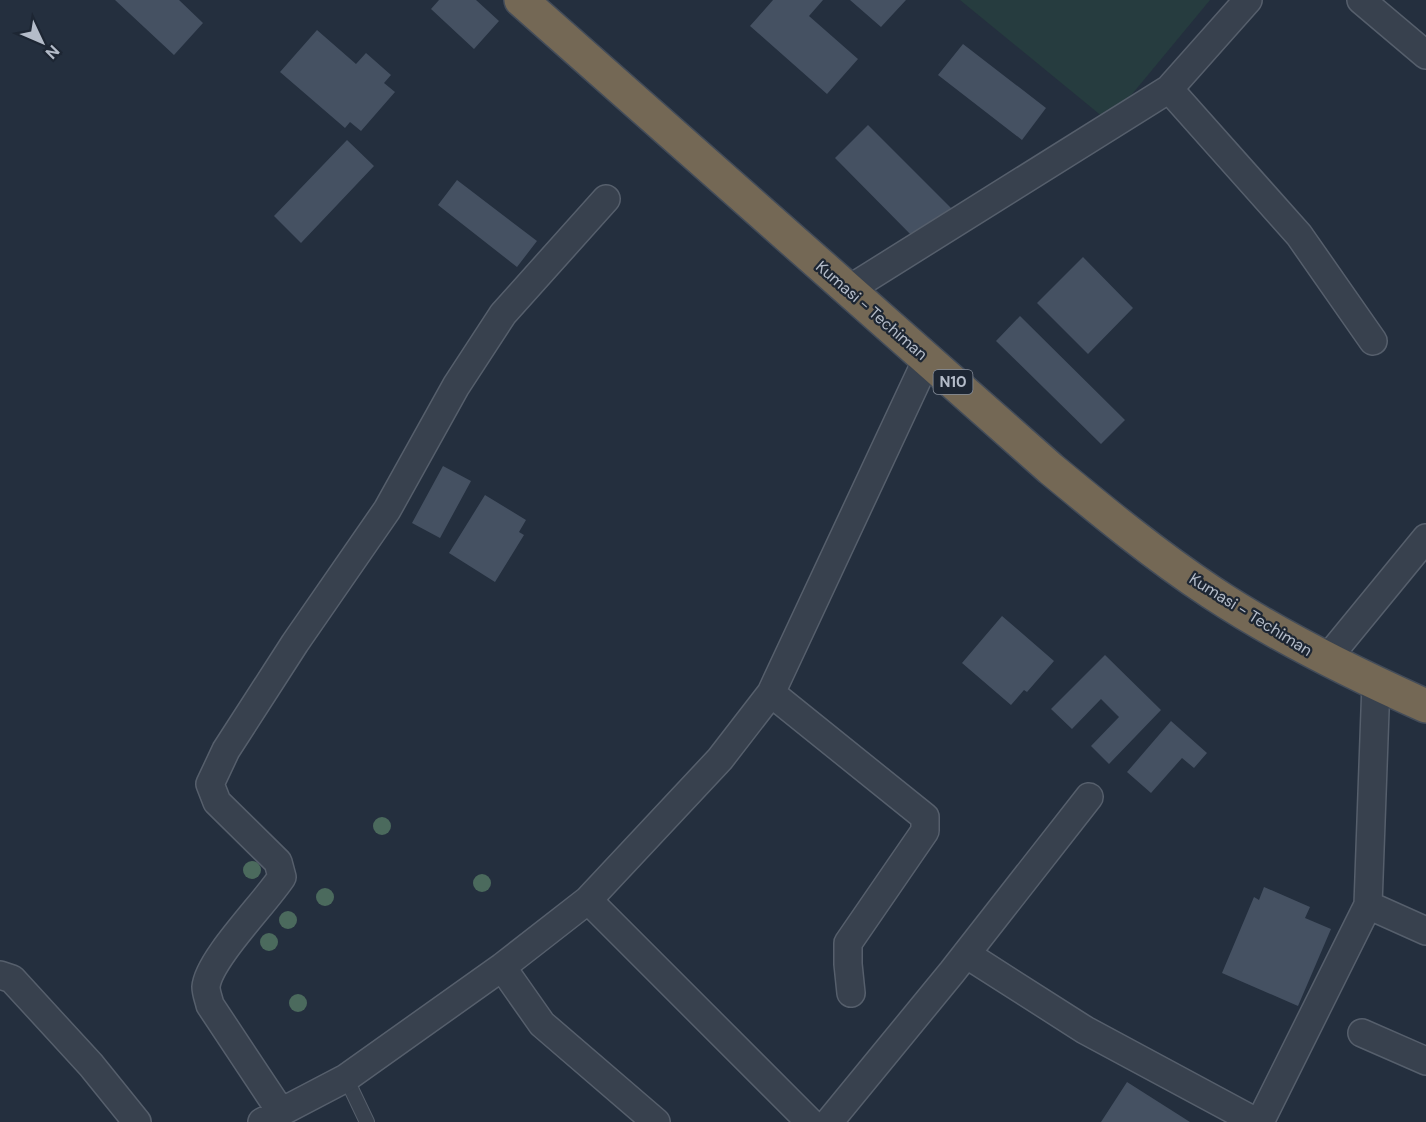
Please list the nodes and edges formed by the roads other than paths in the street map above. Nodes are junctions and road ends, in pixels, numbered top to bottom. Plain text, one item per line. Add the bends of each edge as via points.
1 (521, 0) edge
2 (1248, 0) edge
3 (1361, 0) edge
4 (1426, 55) edge
5 (1169, 88) junction
6 (606, 199) dead end
7 (848, 290) junction
8 (1373, 341) dead end
9 (927, 359) junction
10 (1426, 538) edge
11 (1326, 660) junction
12 (1376, 683) junction
13 (771, 693) junction
14 (1426, 706) edge
15 (1089, 797) dead end
16 (588, 900) junction
17 (1368, 905) junction
18 (1426, 931) edge
19 (966, 954) junction
20 (502, 967) junction
21 (0, 975) edge
22 (852, 993) dead end
23 (1362, 1033) dead end
24 (1426, 1061) edge
25 (346, 1078) junction
26 (272, 1117) edge
27 (1267, 1119) edge
28 (803, 1120) edge
29 (137, 1122) edge
30 (367, 1122) edge
31 (656, 1122) edge
32 (829, 1122) edge

1 - 7 highway, Kumasi - Techiman / N10
2 - 5 street
3 - 4 street
5 - 7 street
5 - 8 street via 1299,235
6 - 26 street via 503,314 456,386 387,510 295,643 226,750 210,784 217,802 278,862 282,877 217,959 206,987 210,1005
7 - 9 highway, Kumasi - Techiman / N10
9 - 11 highway, Kumasi - Techiman / N10 via 1126,531 1211,592
9 - 13 street
10 - 11 street
11 - 12 highway, Kumasi - Techiman / N10
12 - 14 highway, Kumasi - Techiman / N10
12 - 17 street
13 - 16 street via 720,759
13 - 22 street via 925,817 925,831 849,943
15 - 19 street
16 - 20 street
16 - 28 street
17 - 18 street
17 - 27 street
19 - 27 street via 1085,1030
19 - 32 street
20 - 25 street
20 - 31 street via 542,1024
21 - 29 street via 12,979
23 - 24 street
25 - 26 street
25 - 30 lane

